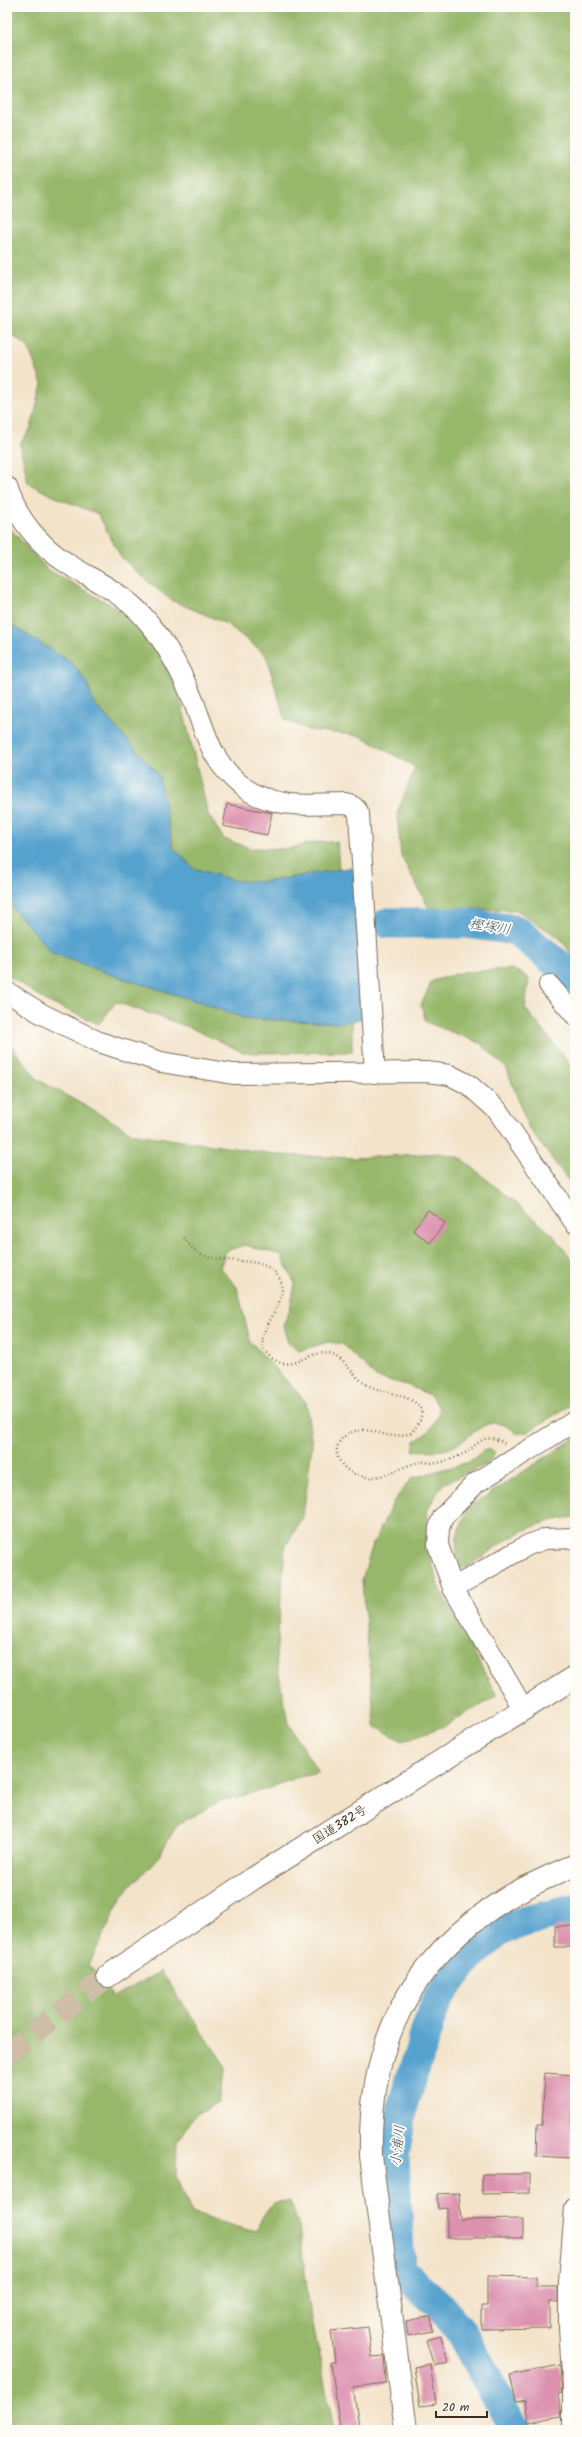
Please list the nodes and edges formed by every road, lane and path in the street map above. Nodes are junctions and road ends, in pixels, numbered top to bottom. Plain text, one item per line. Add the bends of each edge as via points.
1 (7, 487) edge
2 (549, 985) dead end
3 (7, 992) edge
4 (575, 1014) edge
5 (375, 1072) junction
6 (575, 1222) edge
7 (184, 1238) dead end
8 (575, 1421) edge
9 (520, 1454) junction
10 (575, 1538) edge
11 (453, 1588) junction
12 (575, 1677) edge
13 (524, 1710) junction
14 (575, 1865) edge
15 (108, 1976) tunnel mouth
16 (575, 2208) edge
17 (406, 2430) edge
18 (572, 2430) edge

1 - 5 street via 22,519 47,548 67,564 118,594 143,616 175,663 193,700 216,760 226,772 261,797 284,804 345,804 357,809
2 - 4 street
3 - 5 street via 42,1014 99,1042 161,1062 233,1074
5 - 6 street via 427,1072 450,1075 469,1085 497,1110
7 - 9 path via 199,1253 266,1266 278,1277 281,1283 280,1304 266,1324 263,1336 265,1350 275,1360 294,1364 315,1354 329,1354 373,1388 415,1401 419,1408 420,1420 411,1433 388,1435 374,1431 355,1431 339,1443 337,1459 347,1471 364,1478 386,1475 418,1462 434,1463 447,1460 464,1454 484,1439 492,1438 502,1441
8 - 9 street
9 - 11 street via 476,1483 443,1517 438,1545
10 - 11 street via 545,1539 528,1545
11 - 13 street
12 - 13 main road, 国道382号
13 - 15 main road, 国道382号 via 254,1878
14 - 17 main road via 508,1897 461,1931 441,1950 423,1973 406,1999 386,2039 375,2085 370,2127 371,2156
16 - 18 street via 569,2281

